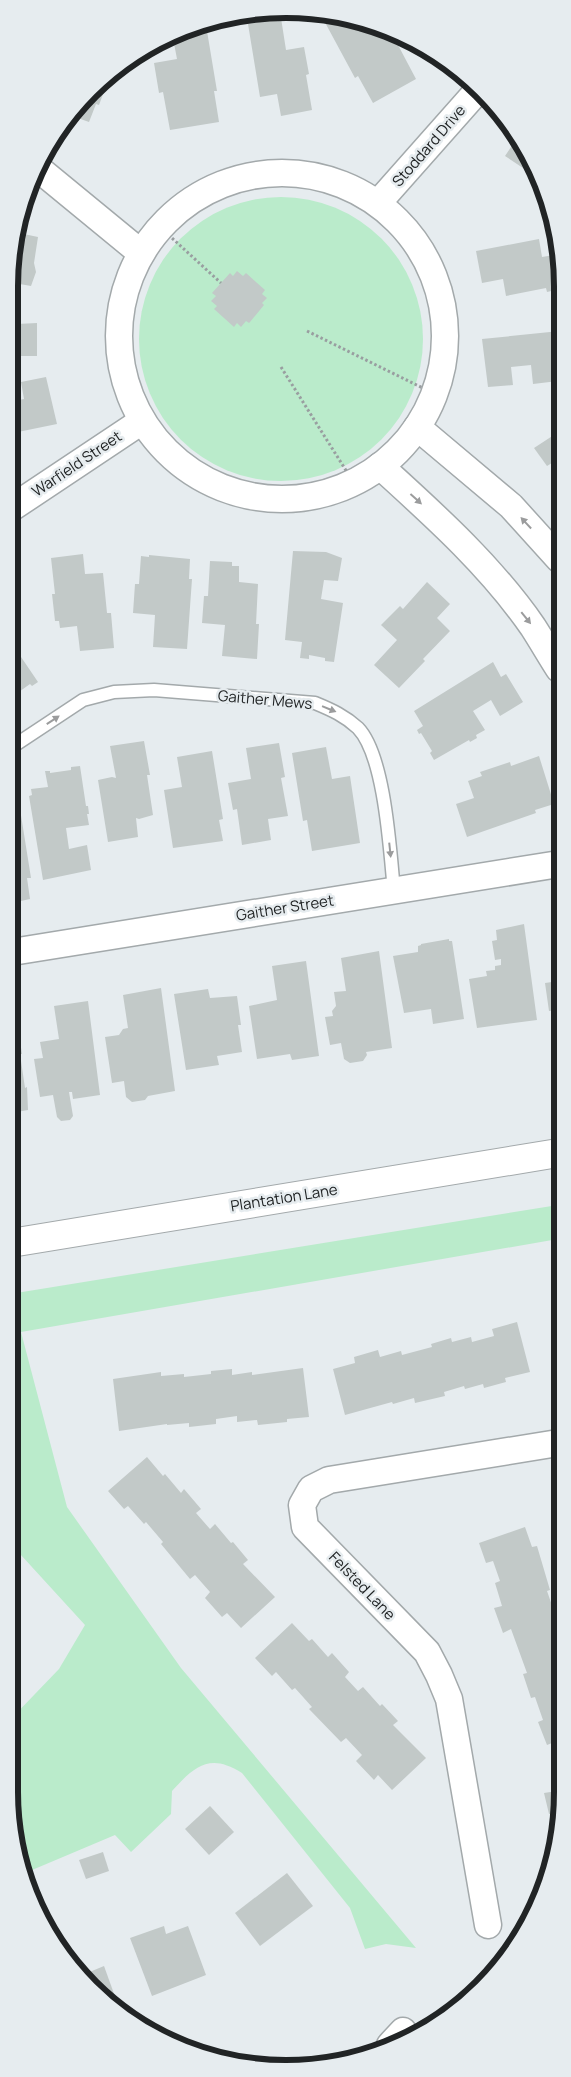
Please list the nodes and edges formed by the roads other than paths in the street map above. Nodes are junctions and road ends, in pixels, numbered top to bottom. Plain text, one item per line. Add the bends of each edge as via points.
1 (473, 94) edge
2 (43, 172) edge
3 (378, 203) junction
4 (141, 253) junction
5 (142, 421) junction
6 (417, 427) junction
7 (380, 466) junction
8 (18, 504) edge
9 (554, 553) edge
10 (554, 661) edge
11 (18, 743) edge
12 (554, 865) edge
13 (394, 891) junction
14 (18, 951) edge
15 (554, 1154) edge
16 (18, 1242) edge
17 (554, 1444) edge
18 (488, 1925) dead end

1 - 3 street, Stoddard Drive
2 - 4 street
3 - 4 street via 331,180 297,173 264,173 230,180 199,195 171,215
3 - 6 street via 414,240 430,267 442,304 445,342 441,374 435,394
4 - 5 street via 130,274 118,330 121,367 129,395
5 - 7 street via 164,450 189,472 219,488 258,499 320,496 355,484
5 - 8 street, Warfield Street
6 - 7 street
9 -> 6 street via 511,506
7 -> 10 street via 434,515 496,580 532,626
11 -> 13 lane, Gaither Mews via 83,700 114,692 154,690 315,703 339,713 359,730 369,746 385,808
12 - 13 street, Gaither Street
13 - 14 street, Gaither Street
15 - 16 street, Plantation Lane
17 - 18 street, Felsted Lane via 329,1480 311,1488 302,1505 305,1527 427,1652 439,1675 448,1699

